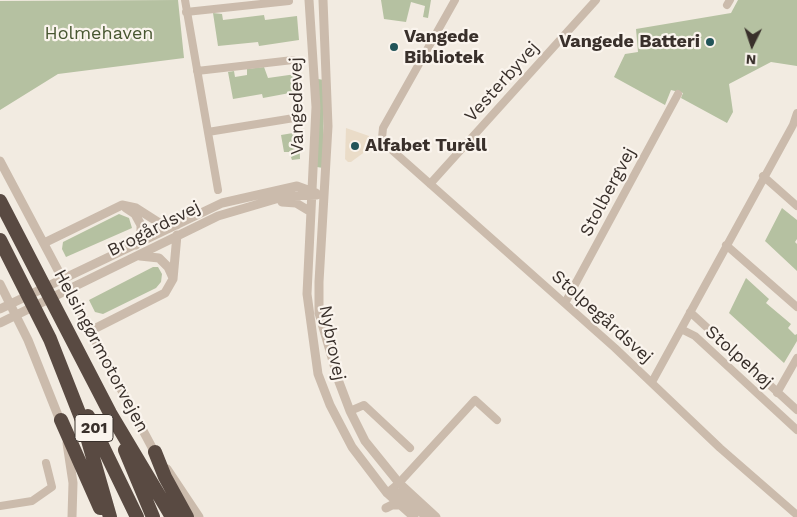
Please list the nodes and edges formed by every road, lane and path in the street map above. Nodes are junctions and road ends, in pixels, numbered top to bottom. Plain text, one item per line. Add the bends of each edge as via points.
1 (185, 0) edge
2 (309, 0) edge
3 (324, 0) edge
4 (455, 0) edge
5 (596, 0) edge
6 (289, 1) dead end
7 (186, 12) junction
8 (294, 60) dead end
9 (197, 71) junction
10 (678, 94) dead end
11 (316, 107) junction
12 (797, 113) edge
13 (294, 118) dead end
14 (208, 132) junction
15 (0, 161) edge
16 (763, 176) junction
17 (325, 184) junction
18 (430, 184) junction
19 (298, 186) junction
20 (218, 190) dead end
21 (314, 194) junction
22 (0, 201) edge
23 (261, 202) junction
24 (122, 205) junction
25 (797, 206) edge
26 (311, 212) junction
27 (177, 225) junction
28 (177, 235) junction
29 (0, 240) edge
30 (44, 243) junction
31 (136, 245) junction
32 (726, 245) junction
33 (320, 247) junction
34 (138, 256) junction
35 (173, 278) junction
36 (0, 284) edge
37 (565, 304) junction
38 (797, 307) edge
39 (0, 309) edge
40 (690, 312) junction
41 (319, 313) junction
42 (308, 315) junction
43 (0, 323) edge
44 (681, 329) junction
45 (90, 331) junction
46 (47, 333) junction
47 (797, 358) edge
48 (652, 382) junction
49 (777, 392) junction
50 (797, 410) edge
51 (350, 412) junction
52 (110, 413) junction
53 (337, 419) junction
54 (60, 420) junction
55 (496, 420) dead end
56 (797, 430) edge
57 (410, 448) dead end
58 (154, 452) junction
59 (361, 459) junction
60 (46, 464) dead end
61 (399, 483) junction
62 (392, 495) junction
63 (401, 505) junction
64 (0, 506) edge
65 (386, 508) dead end
66 (133, 513) edge
67 (797, 515) edge
68 (72, 517) edge
69 (103, 517) edge
70 (110, 517) edge
71 (153, 517) edge
72 (172, 517) edge
73 (188, 517) edge
74 (199, 517) edge
75 (414, 517) edge
76 (427, 517) edge
77 (436, 517) edge

1 - 7 street
2 - 11 street, Vangedevej
3 - 17 street, Vangedevej via 328,126
4 - 18 street, Stolpegårdsvej via 382,131 384,143
5 - 18 street, Vesterbyvej
6 - 7 street
7 - 9 street
8 - 9 street
9 - 14 street
10 - 37 street, Stolbergvej
11 - 19 street via 308,176
11 - 21 street, Vangedevej
12 - 16 street, Stolpehøj via 793,126
13 - 14 street
14 - 20 street
15 - 30 street
16 - 25 street
16 - 32 street, Stolpehøj
17 - 21 street
17 - 33 street, Nybrovej
18 - 37 street, Stolpegårdsvej
19 - 21 street
19 - 27 street, Brogårdsvej via 222,203
21 - 23 street, Brogårdsvej
21 - 26 street, Vangedevej
21 - 33 street
22 - 52 highway, Helsingørmotorvejen
23 - 26 street via 296,202
23 - 28 street, Brogårdsvej via 218,216
24 - 27 street via 136,208 161,224
24 - 30 street
24 - 31 street via 140,220 142,232
26 - 42 street, Nybrovej
27 - 31 street, Brogårdsvej
28 - 34 street, Brogårdsvej
28 - 35 street
29 - 46 highway
30 - 45 street
31 - 39 street, Brogårdsvej
32 - 38 street
32 - 40 street, Stolpehøj
33 - 41 street, Nybrovej
34 - 35 street via 158,258
34 - 43 street, Brogårdsvej
35 - 45 street via 165,293
36 - 54 street via 26,336
37 - 48 street, Stolpegårdsvej
40 - 44 street, Stolpehøj
40 - 49 street, Stolpehøj
41 - 42 street
41 - 51 street, Nybrovej via 330,357
42 - 53 street, Nybrovej via 318,374
44 - 48 street, Stolpehøj
44 - 56 street, Stolpehøj via 695,336
45 - 58 street
46 - 66 highway, 201
46 - 70 highway via 82,422
47 - 49 street, Stolpehøj
48 - 67 street, Stolpegårdsvej
49 - 50 street, Stolpehøj
51 - 53 street
51 - 57 street via 364,405
51 - 61 street, Nybrovej via 365,441
52 - 71 highway, 201
52 - 72 highway, Helsingørmotorvejen
53 - 59 street, Nybrovej
54 - 68 street via 74,483
54 - 69 highway
55 - 61 street via 475,400
58 - 73 highway via 164,477
58 - 74 street
59 - 61 street via 370,463 387,485
59 - 62 street, Nybrovej
60 - 64 street via 52,487 32,501
61 - 62 street
61 - 77 street, Nybrovej
62 - 63 street, Nybrovej
62 - 76 street
63 - 65 street
63 - 75 street, Nybrovej

